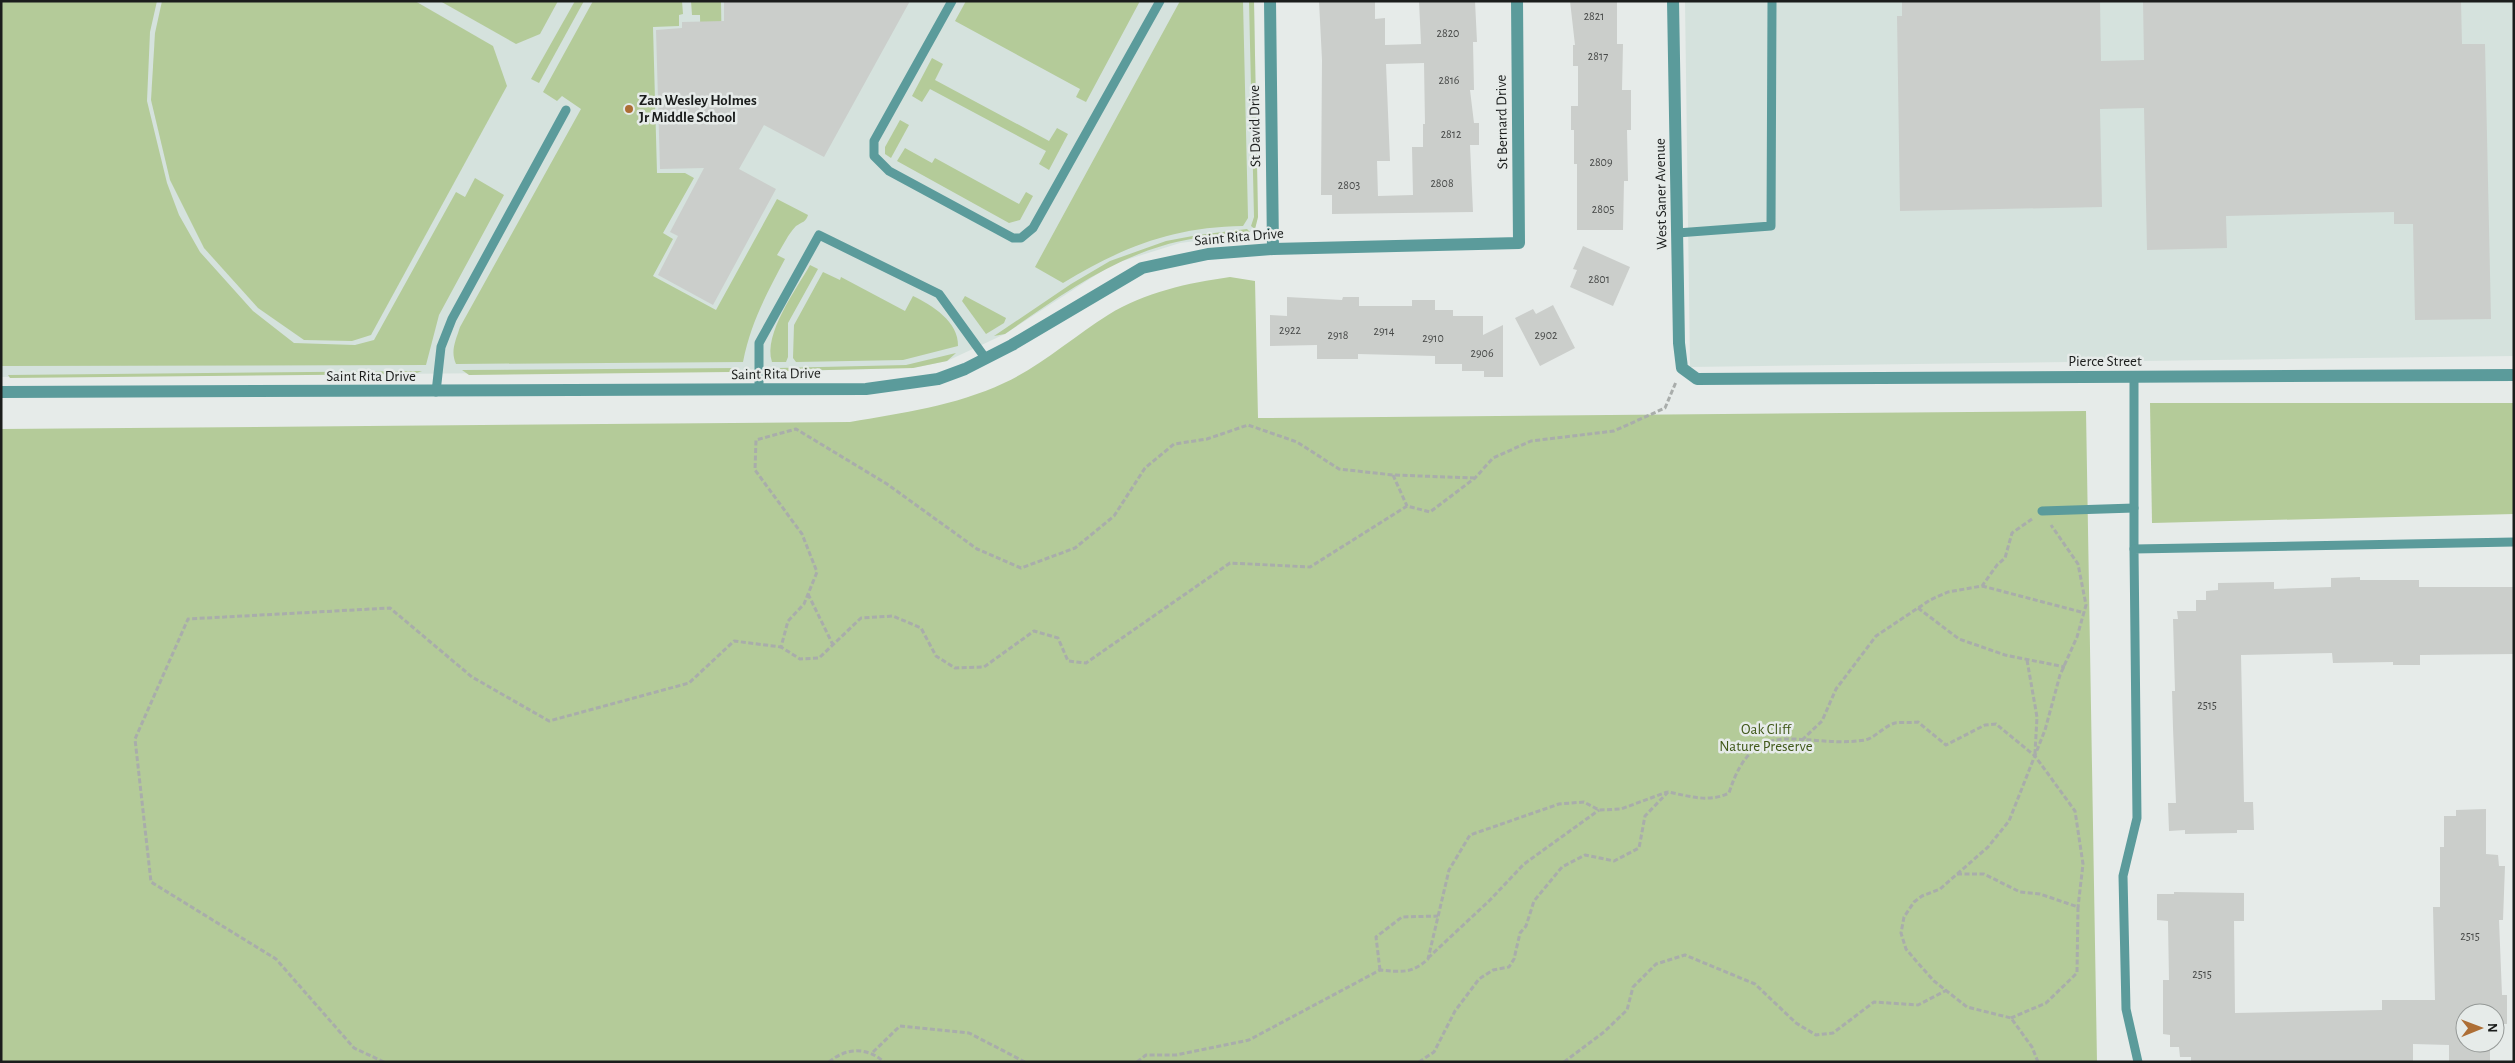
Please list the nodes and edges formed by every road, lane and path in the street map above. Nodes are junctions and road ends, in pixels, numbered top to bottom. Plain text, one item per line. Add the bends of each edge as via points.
1 (952, 1) edge
2 (1160, 1) edge
3 (1270, 1) edge
4 (1517, 1) edge
5 (1673, 1) edge
6 (1772, 1) edge
7 (566, 110) dead end
8 (1678, 233) junction
9 (1520, 243) joint
10 (1273, 250) junction
11 (986, 359) junction
12 (1682, 368) junction
13 (2514, 375) edge
14 (2134, 377) junction
15 (759, 390) junction
16 (1, 392) edge
17 (436, 392) junction
18 (1393, 475) junction
19 (1475, 478) junction
20 (1407, 506) junction
21 (2134, 508) junction
22 (2042, 511) junction
23 (2514, 542) edge
24 (2134, 549) junction
25 (1982, 586) junction
26 (808, 594) junction
27 (1918, 608) junction
28 (2084, 613) junction
29 (833, 645) junction
30 (780, 647) junction
31 (2027, 660) junction
32 (2065, 667) junction
33 (1802, 740) junction
34 (2035, 756) junction
35 (1668, 792) junction
36 (1599, 810) junction
37 (1957, 874) junction
38 (2078, 907) junction
39 (1438, 916) junction
40 (1428, 959) junction
41 (1380, 970) junction
42 (1948, 989) junction
43 (2012, 1018) junction
44 (874, 1052) junction
45 (384, 1062) edge
46 (829, 1062) edge
47 (884, 1062) edge
48 (1025, 1062) edge
49 (1137, 1062) edge
50 (1418, 1062) edge
51 (1564, 1062) edge
52 (2038, 1062) edge
53 (2138, 1062) edge

1 - 2 lane via 874,141 874,156 889,171 1013,238 1021,238 1033,228
3 - 10 street, St David Drive
4 - 9 street, St Bernard Drive
5 - 8 street, West Saner Avenue
6 - 8 lane via 1771,226
7 - 17 lane via 452,319 441,346
8 - 12 street, West Saner Avenue
9 - 10 street, Saint Rita Drive
10 - 11 street, Saint Rita Drive via 1208,254 1142,268
11 - 15 street, Saint Rita Drive via 938,379 866,389
11 - 15 lane via 939,294 819,235 758,343
12 - 14 street, Pierce Street via 1697,379
12 - 19 path via 1665,408 1614,432 1531,441 1493,458
13 - 14 street, Pierce Street
14 - 21 lane
15 - 17 street, Saint Rita Drive
16 - 17 street, Saint Rita Drive
18 - 19 path
18 - 20 path
18 - 26 path via 1339,469 1297,442 1248,425 1207,440 1174,444 1145,468 1114,516 1075,548 1021,568 977,549 887,484 796,430 756,440 755,470 802,534 817,572
19 - 20 path via 1430,512
20 - 29 path via 1310,567 1230,564 1086,663 1068,661 1058,638 1034,631 984,666 956,668 936,656 921,628 893,616 861,618
21 - 22 lane
21 - 24 lane
22 - 25 path via 2012,533 2005,558
22 - 28 path via 2078,564 2086,597
23 - 24 lane
24 - 53 lane via 2136,818 2123,876 2126,1009
25 - 27 path via 1948,592
25 - 28 path
26 - 29 path
26 - 30 path via 804,604 788,621
27 - 31 path via 1958,639
27 - 33 path via 1876,636 1836,689 1822,721
28 - 32 path
29 - 30 path via 819,658 800,659
30 - 45 path via 734,641 689,683 548,721 472,677 390,608 188,619 135,739 151,882 276,959 354,1048
31 - 32 path
31 - 34 path via 2037,717
32 - 34 path
33 - 34 path via 1866,740 1894,724 1918,722 1946,745 1985,725 1996,724
33 - 35 path via 1778,738 1754,748 1735,774 1729,793 1719,798 1709,800
34 - 37 path via 2009,821 1988,847
34 - 38 path via 2075,811 2083,864
35 - 36 path via 1621,809
35 - 50 path via 1644,816 1639,848 1614,861 1585,855 1562,867 1534,901 1509,967 1493,970 1478,979 1454,1011 1434,1052
36 - 39 path via 1584,802 1559,804 1470,835 1449,870
36 - 40 path via 1524,864
37 - 38 path via 1984,874 2020,892 2040,894
37 - 42 path via 1940,889 1914,902 1904,917 1901,933 1902,942 1911,955 1934,981
38 - 43 path via 2077,973 2046,1003
39 - 40 path
39 - 41 path via 1402,917 1376,937
40 - 41 path via 1417,969
41 - 49 path via 1249,1040 1176,1055 1146,1055
42 - 43 path via 1967,1007
42 - 51 path via 1918,1005 1874,1002 1833,1033 1816,1035 1796,1023 1755,984 1686,956 1656,964 1633,987 1627,1010
43 - 52 path
44 - 46 path via 856,1050 839,1054
44 - 47 path
44 - 48 path via 900,1026 969,1033

